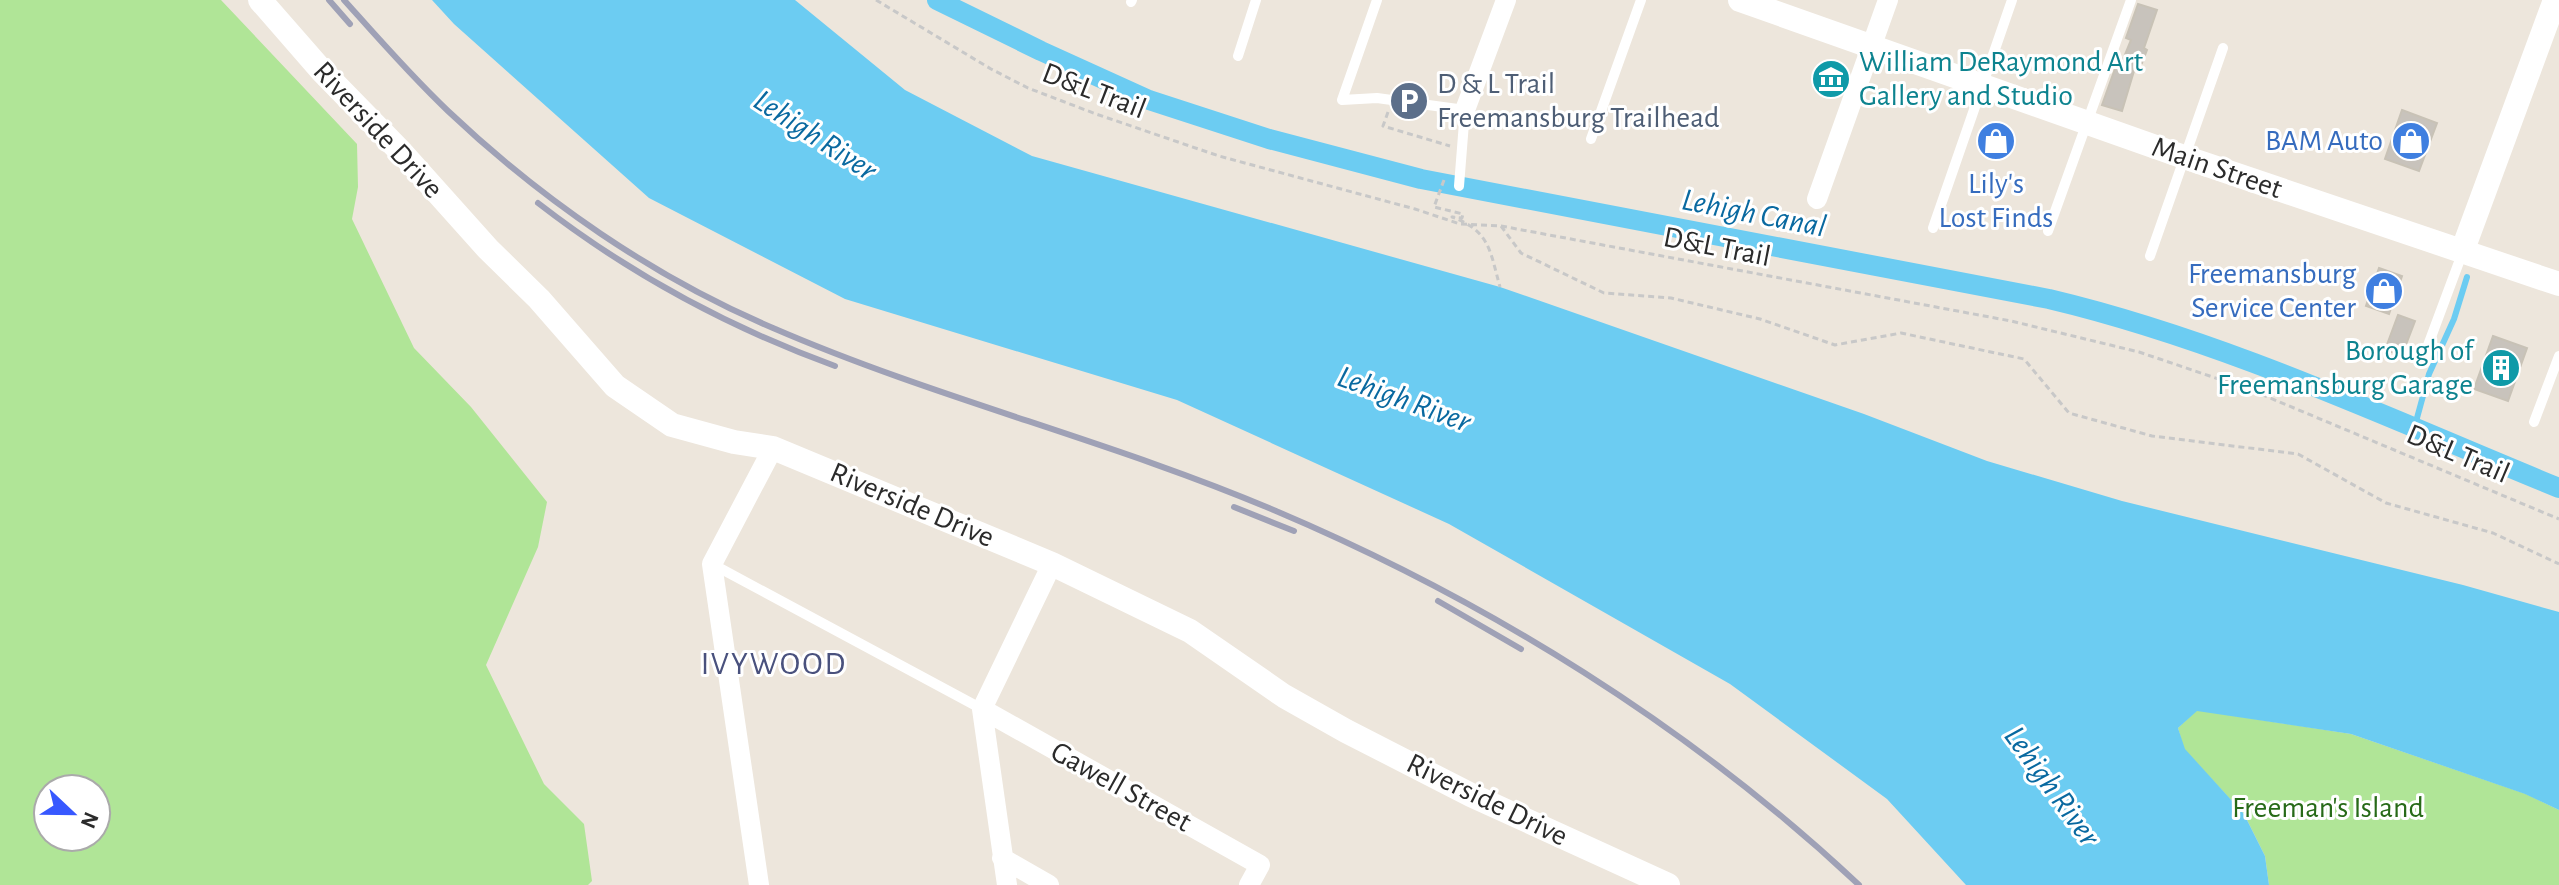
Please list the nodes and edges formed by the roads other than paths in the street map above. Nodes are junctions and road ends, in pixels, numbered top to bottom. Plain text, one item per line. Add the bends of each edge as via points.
1 (260, 0) edge
2 (1256, 0) edge
3 (1377, 0) edge
4 (1506, 0) edge
5 (1641, 0) edge
6 (1740, 0) edge
7 (1888, 0) edge
8 (2012, 0) edge
9 (2131, 0) edge
10 (2555, 0) edge
11 (1872, 45) junction
12 (2223, 48) dead end
13 (1238, 56) dead end
14 (1983, 84) junction
15 (1465, 110) junction
16 (2088, 122) junction
17 (1591, 139) dead end
18 (2184, 157) junction
19 (1459, 186) dead end
20 (1817, 199) dead end
21 (1933, 228) dead end
22 (2048, 231) dead end
23 (2462, 252) junction
24 (2150, 256) dead end
25 (2559, 284) edge
26 (2559, 356) edge
27 (2421, 364) dead end
28 (2534, 422) dead end
29 (773, 448) junction
30 (712, 564) junction
31 (1052, 564) junction
32 (982, 709) junction
33 (1002, 858) junction
34 (759, 885) edge
35 (1007, 885) edge
36 (1049, 885) edge
37 (1249, 885) edge
38 (1668, 885) edge

1 - 29 street, Riverside Drive via 615,386 672,425
2 - 13 lane
3 - 15 lane via 1342,100 1377,98
4 - 15 street
5 - 17 lane
6 - 11 street, Main Street
7 - 11 street
8 - 14 lane
9 - 16 lane
10 - 23 street
11 - 14 street, Main Street
11 - 20 street
12 - 18 lane
14 - 16 street, Main Street
14 - 21 lane
15 - 19 lane
16 - 18 street, Main Street
16 - 22 lane
18 - 23 street, Main Street
18 - 24 lane
23 - 25 street, Main Street
23 - 27 lane
26 - 28 lane
29 - 30 street
29 - 31 street, Riverside Drive
30 - 32 lane
30 - 34 street
31 - 32 street
31 - 38 street, Riverside Drive via 1190,631 1346,731
32 - 33 street
32 - 37 street, Gawell Street via 1260,865
33 - 35 street
33 - 36 street

